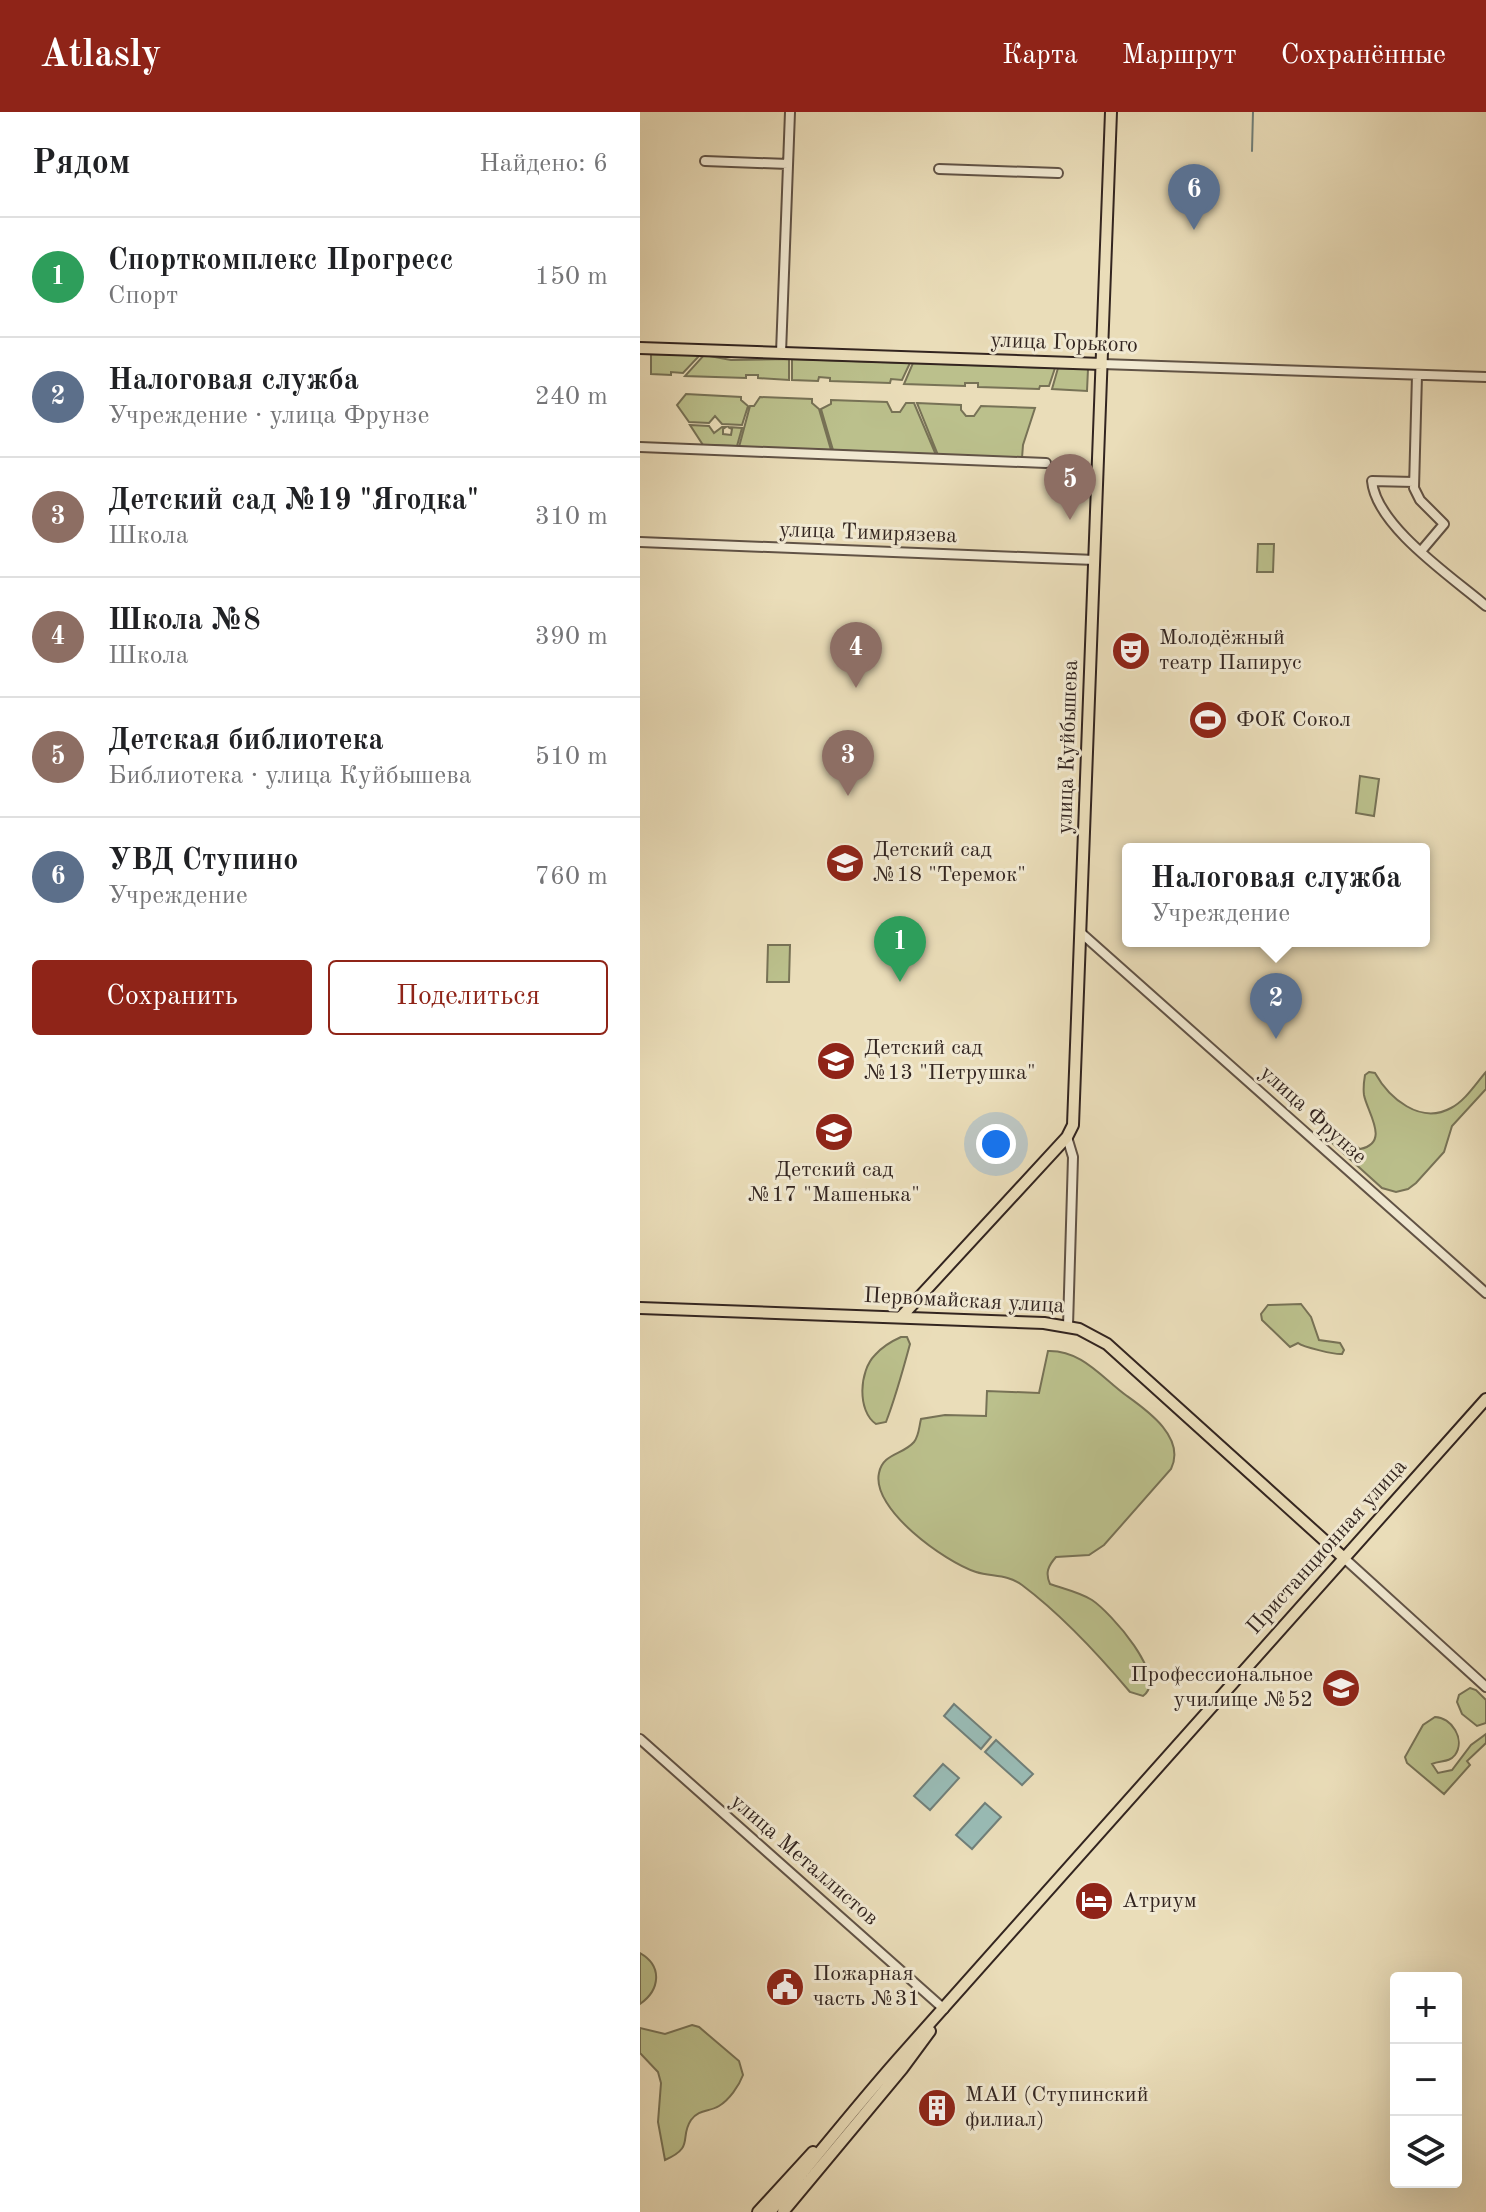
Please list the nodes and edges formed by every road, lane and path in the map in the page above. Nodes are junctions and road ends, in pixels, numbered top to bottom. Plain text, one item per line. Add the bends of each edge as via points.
1 (790, 112) edge
2 (1111, 112) edge
3 (705, 161) dead end
4 (788, 164) junction
5 (939, 169) dead end
6 (1058, 173) dead end
7 (640, 348) edge
8 (781, 353) junction
9 (1102, 364) junction
10 (1417, 375) junction
11 (1486, 377) edge
12 (640, 447) edge
13 (1046, 463) dead end
14 (1414, 482) junction
15 (640, 542) edge
16 (1422, 550) junction
17 (1095, 560) junction
18 (1486, 606) edge
19 (1080, 932) junction
20 (1067, 1137) junction
21 (1486, 1293) edge
22 (640, 1308) edge
23 (901, 1317) junction
24 (1068, 1326) junction
25 (1486, 1399) edge
26 (1344, 1558) junction
27 (1486, 1687) edge
28 (640, 1739) edge
29 (944, 2009) junction
30 (834, 2131) junction
31 (758, 2212) edge
32 (770, 2212) edge
33 (783, 2212) edge

1 - 4 street
2 - 9 main road, улица Куйбышева
3 - 4 street
4 - 8 street
5 - 6 street
7 - 8 main road, улица Горького
8 - 9 main road, улица Горького
9 - 10 street, улица Горького
9 - 17 main road, улица Куйбышева
10 - 11 street, улица Горького
10 - 14 street
12 - 13 street
14 - 16 street via 1420,500 1444,524
14 - 16 street via 1372,481 1386,516
15 - 17 street, улица Тимирязева
16 - 18 street
17 - 19 main road, улица Куйбышева
19 - 20 main road, улица Куйбышева via 1074,1118
19 - 21 street, улица Фрунзе
20 - 23 main road
20 - 24 street via 1073,1157
22 - 23 main road, Первомайская улица
23 - 24 main road, Первомайская улица
24 - 26 main road, Первомайская улица via 1107,1344
25 - 26 main road, Пристанционная улица
26 - 27 street
26 - 29 main road, Пристанционная улица
28 - 29 street, улица Металлистов
29 - 30 main road, Пристанционная улица
29 - 33 main road, Пристанционная улица via 902,2069
30 - 31 main road
30 - 32 main road, Пристанционная улица

